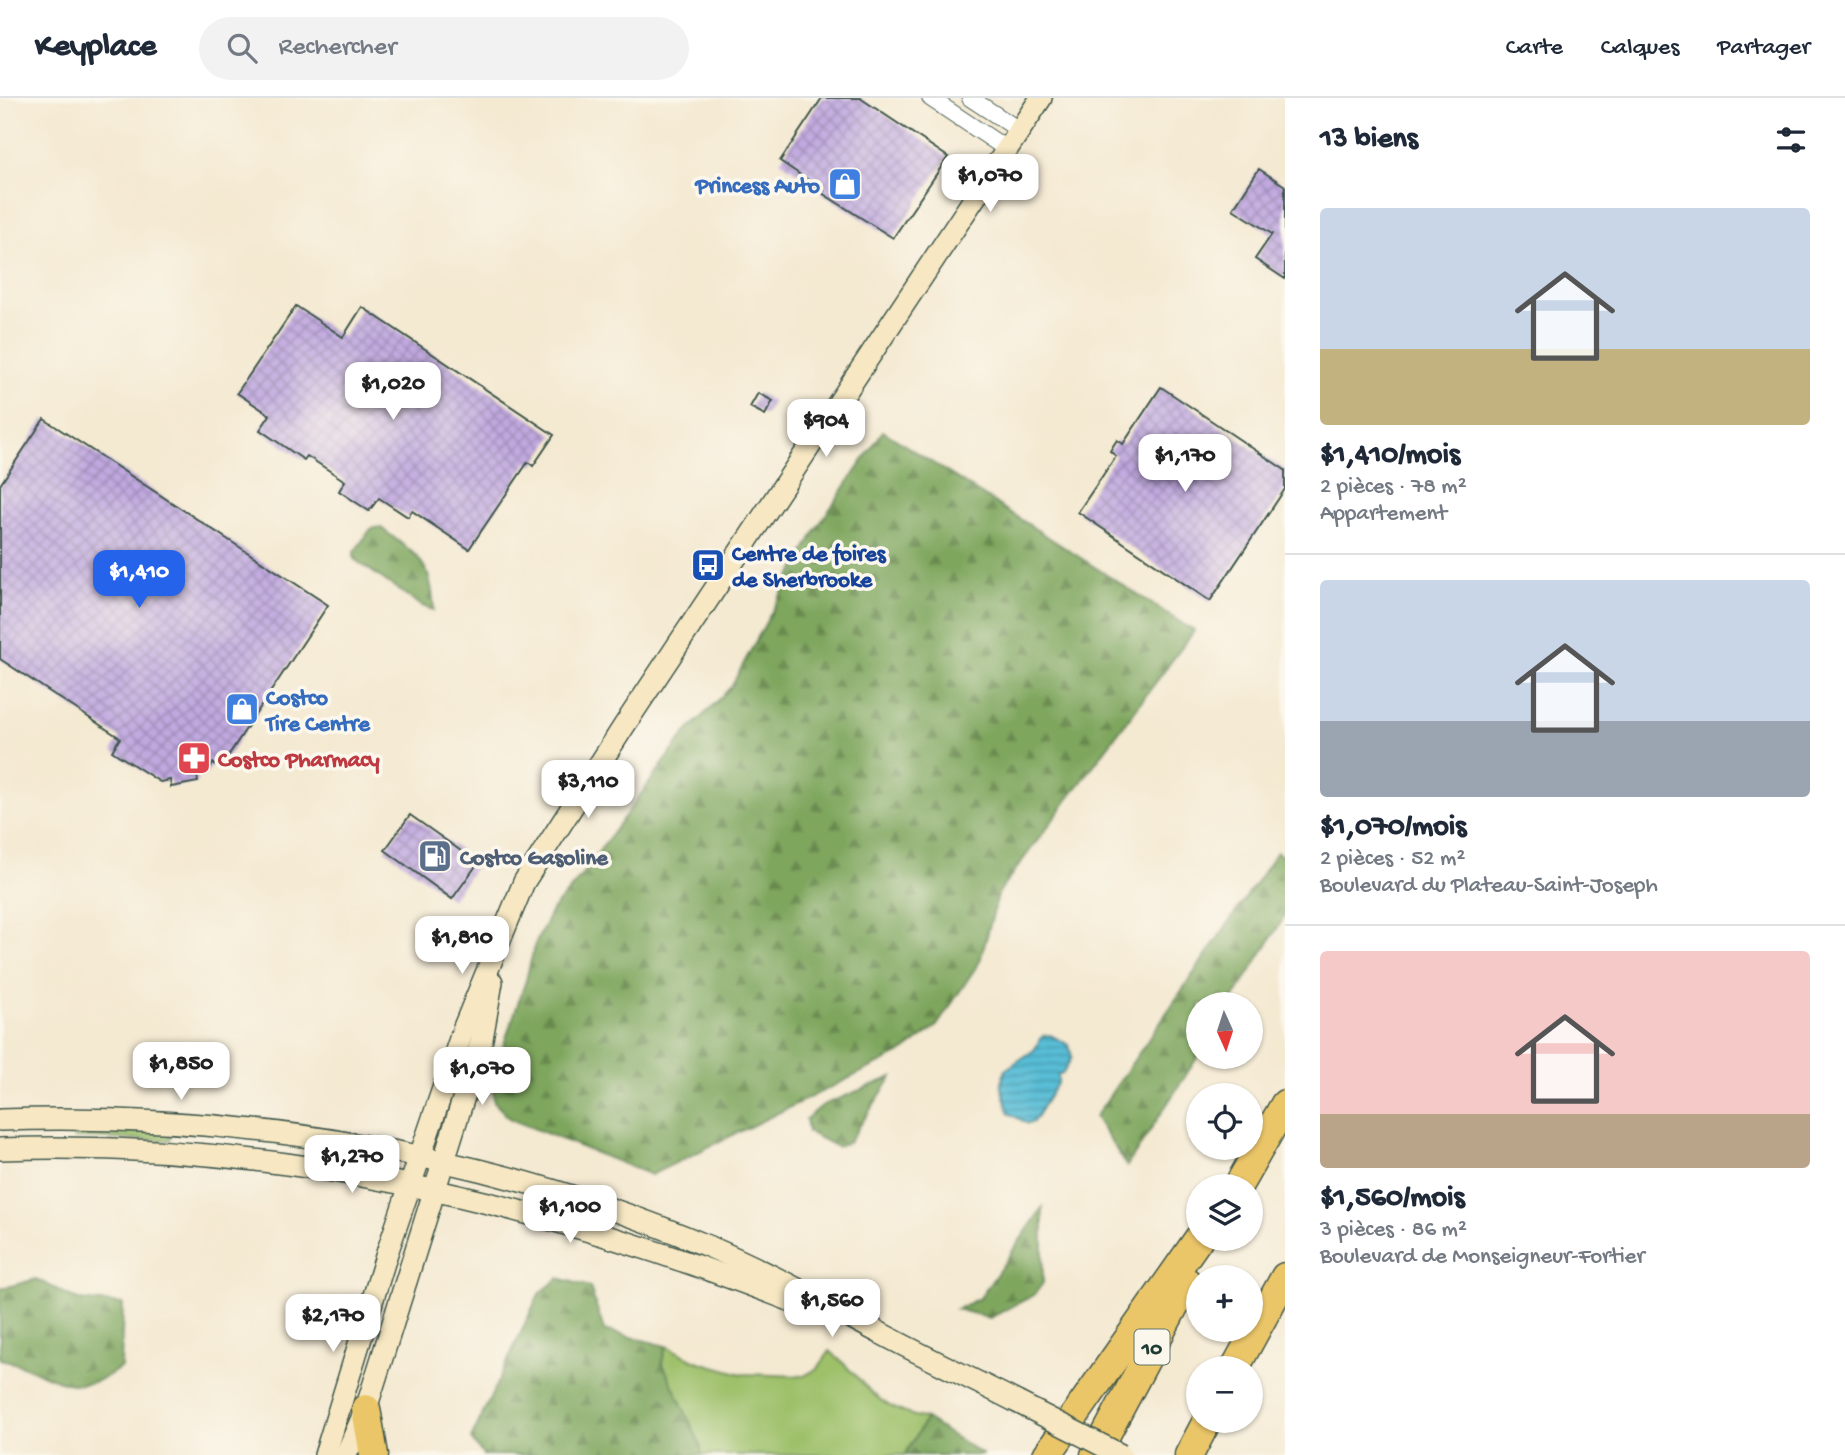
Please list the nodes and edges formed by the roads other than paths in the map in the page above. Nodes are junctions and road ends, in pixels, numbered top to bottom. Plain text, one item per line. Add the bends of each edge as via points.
1 (930, 98) edge
2 (970, 98) edge
3 (1041, 98) edge
4 (1020, 130) junction
5 (1007, 150) junction
6 (499, 942) junction
7 (1285, 1104) edge
8 (0, 1120) edge
9 (0, 1149) edge
10 (421, 1157) junction
11 (443, 1163) junction
12 (1244, 1174) edge
13 (411, 1183) junction
14 (435, 1188) junction
15 (1190, 1251) edge
16 (1203, 1251) edge
17 (1285, 1278) edge
18 (895, 1341) junction
19 (1243, 1356) edge
20 (366, 1409) junction
21 (1201, 1433) edge
22 (326, 1455) edge
23 (346, 1455) edge
24 (374, 1455) edge
25 (1046, 1455) edge
26 (1095, 1455) edge
27 (1121, 1455) edge
28 (1189, 1455) edge

1 - 5 street
2 - 4 street
3 - 4 main road
4 - 5 main road
5 - 6 main road via 546,845
6 - 10 main road via 464,1027
6 - 11 main road via 482,1039
7 - 12 highway
8 - 10 main road via 102,1119 219,1126 341,1141
9 - 13 main road via 216,1156
10 - 11 main road
10 - 13 main road
11 - 14 main road
11 - 18 main road via 581,1200 673,1232 733,1257
13 - 14 main road
13 - 22 main road
14 - 18 main road via 641,1247
14 - 20 main road
15 - 25 highway
16 - 26 highway, 10
17 - 19 highway
18 - 27 main road, bridge
20 - 23 main road
20 - 24 highway
21 - 28 highway

